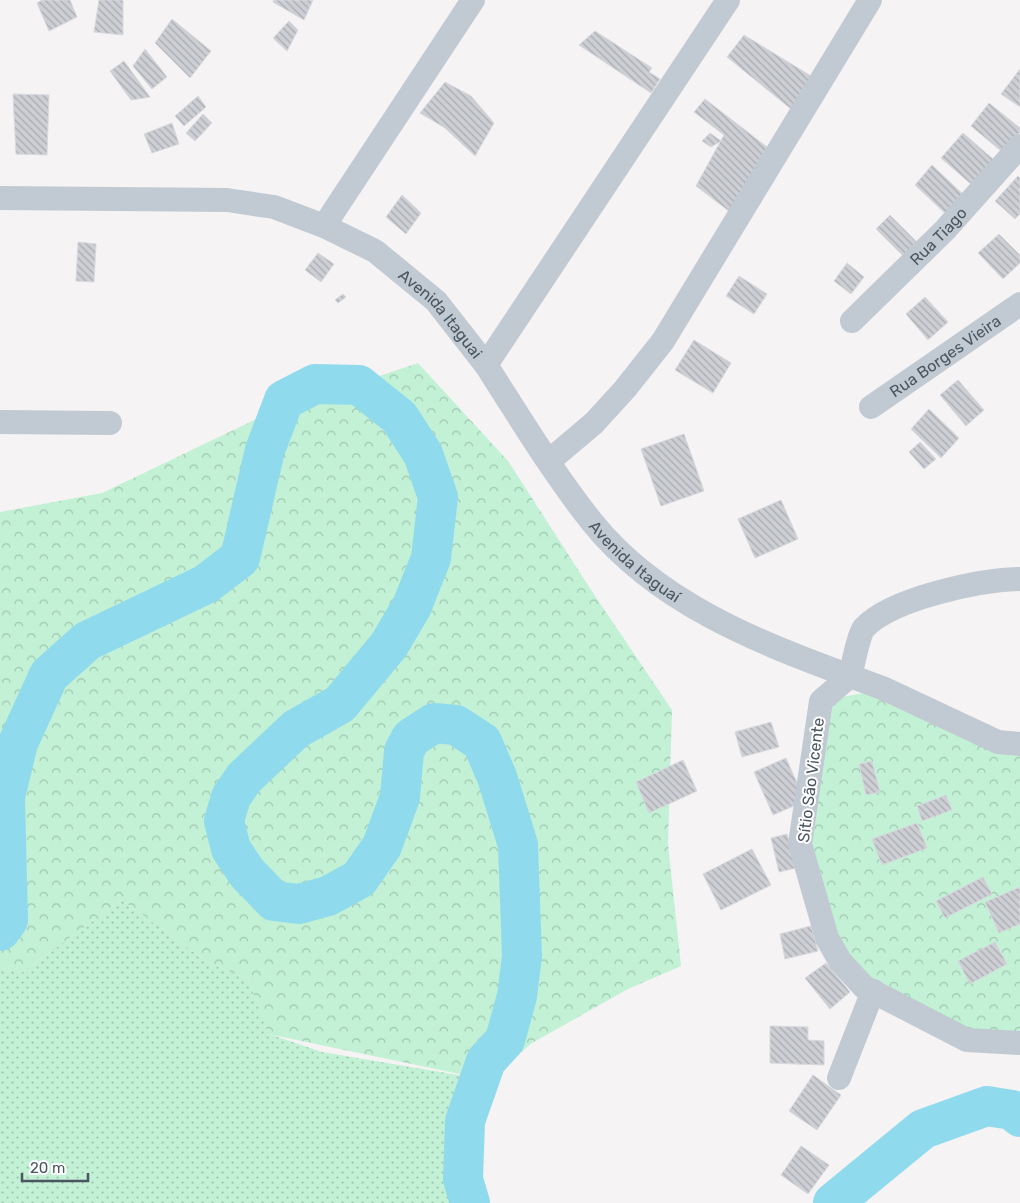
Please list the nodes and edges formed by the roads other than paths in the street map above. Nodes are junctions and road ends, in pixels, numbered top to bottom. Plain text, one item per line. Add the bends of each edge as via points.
1 (473, 0) edge
2 (728, 0) edge
3 (870, 0) edge
4 (1020, 146) edge
5 (0, 198) edge
6 (324, 226) junction
7 (1020, 304) edge
8 (852, 321) dead end
9 (486, 365) junction
10 (871, 407) dead end
11 (0, 422) edge
12 (110, 422) dead end
13 (549, 461) junction
14 (1020, 579) edge
15 (850, 676) junction
16 (1009, 743) edge
17 (1020, 752) edge
18 (873, 991) junction
19 (1020, 1043) edge
20 (839, 1078) dead end

1 - 6 street
2 - 9 street, Avenida Itaguai
3 - 13 street via 663,341 594,423
4 - 8 street, Rua Tiago via 945,230
5 - 6 street, Avenida Itaguai via 227,200 274,207
6 - 9 street, Avenida Itaguai via 375,251 436,301
7 - 10 street, Rua Borges Vieira
9 - 13 street, Avenida Itaguaí
11 - 12 street
13 - 15 street, Avenida Itaguaí via 593,523 670,594 784,651
14 - 15 street via 942,591 888,610 863,629
15 - 16 street
15 - 18 street, Sítio São Vicente via 821,701 800,844 827,938 840,961 864,987
16 - 17 street
18 - 19 street, Sítio São Vicente via 967,1040
18 - 20 street

